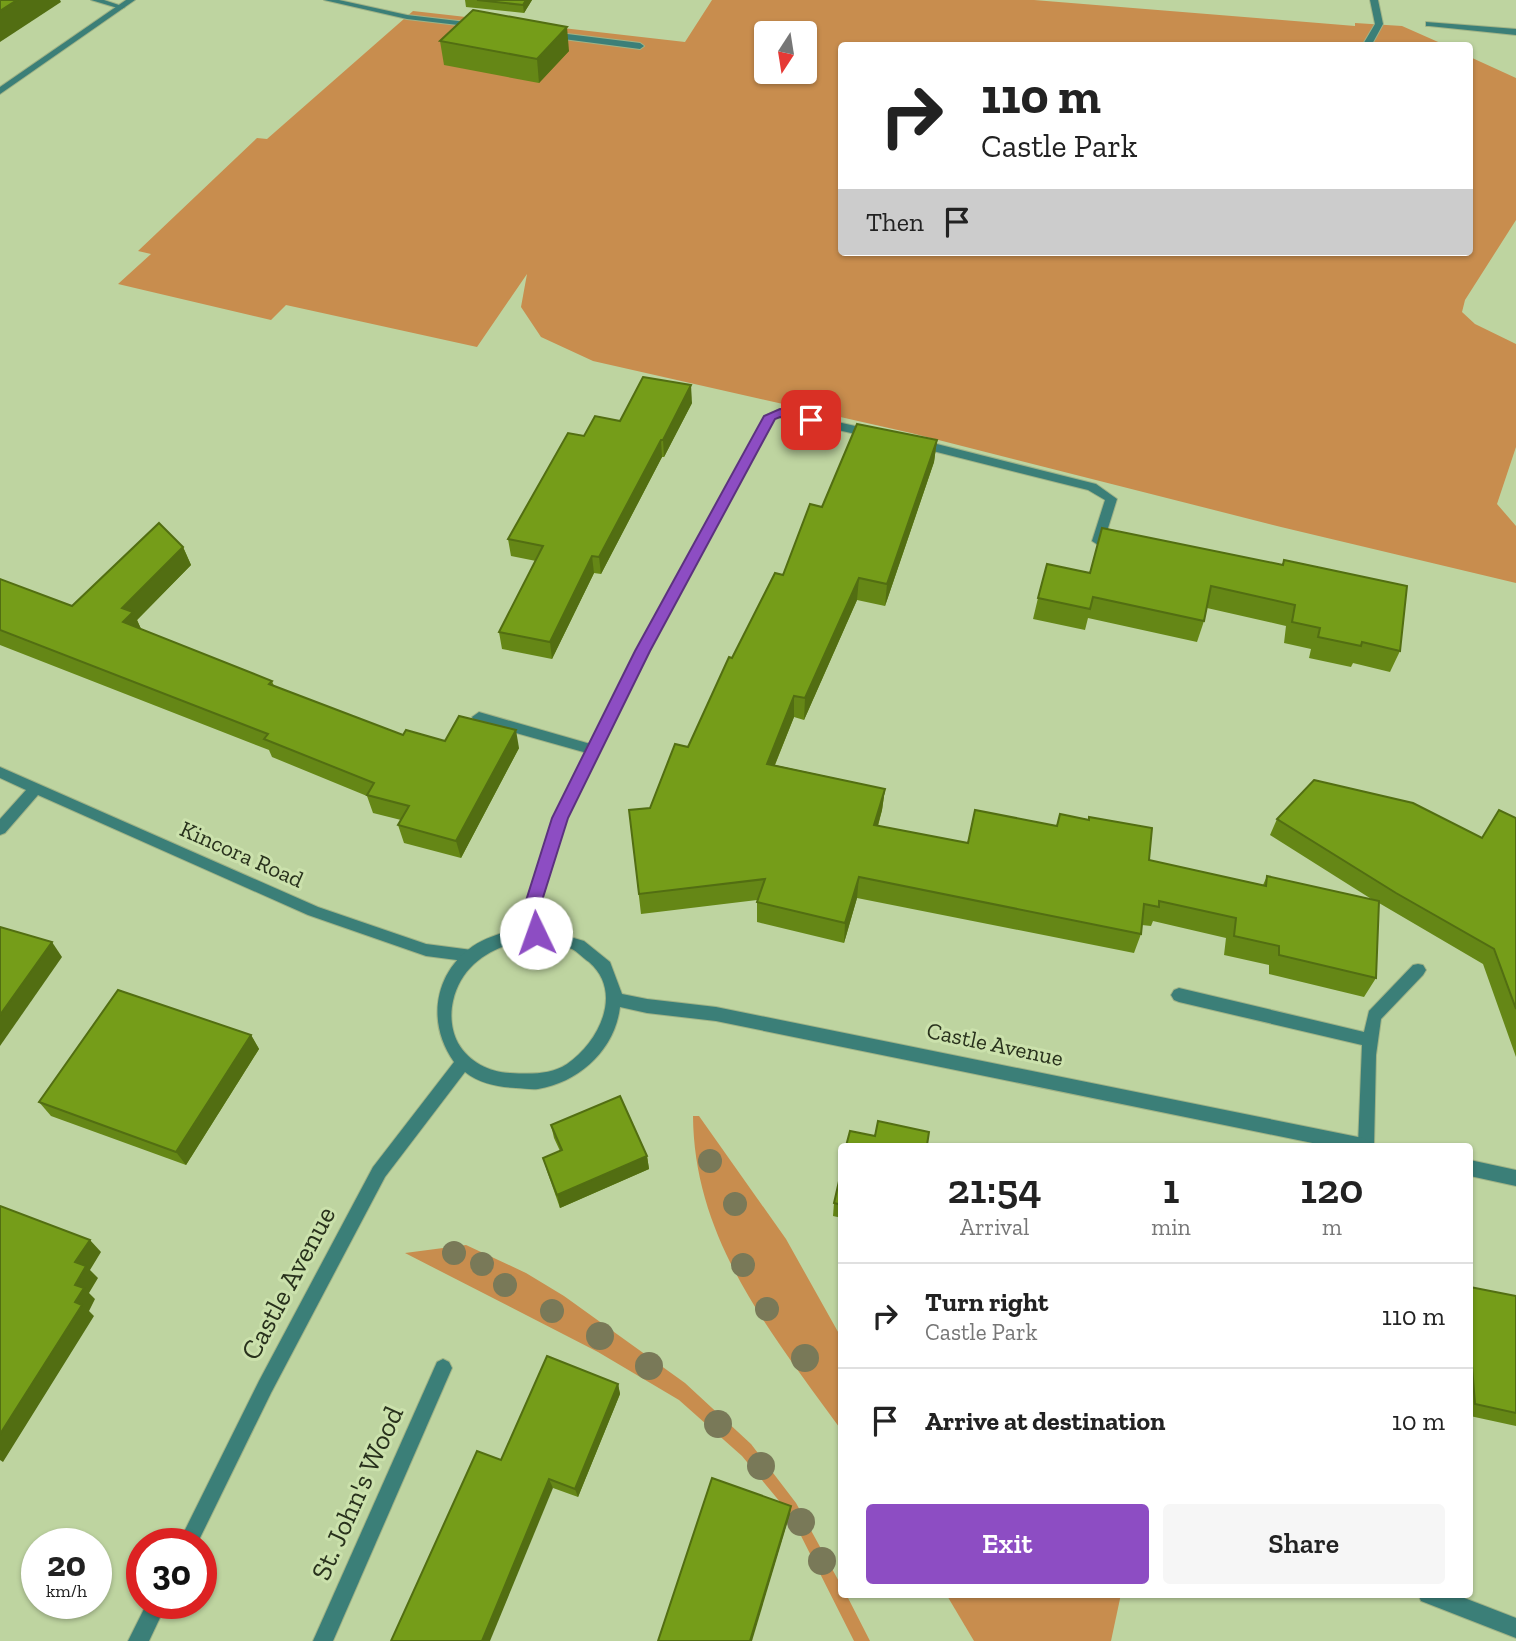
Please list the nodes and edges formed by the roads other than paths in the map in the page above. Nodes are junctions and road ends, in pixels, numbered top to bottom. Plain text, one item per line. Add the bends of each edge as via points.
1 (95, 0) edge
2 (131, 0) edge
3 (328, 0) edge
4 (1374, 0) edge
5 (121, 8) junction
6 (1429, 24) dead end
7 (488, 27) edge
8 (1516, 32) edge
9 (543, 34) edge
10 (1368, 42) edge
11 (640, 46) dead end
12 (0, 91) edge
13 (1098, 541) edge
14 (479, 717) dead end
15 (594, 750) junction
16 (0, 772) edge
17 (36, 788) junction
18 (0, 829) edge
19 (536, 933) junction
20 (472, 956) junction
21 (1418, 970) dead end
22 (1179, 995) dead end
23 (615, 999) junction
24 (1370, 1040) junction
25 (463, 1063) junction
26 (1326, 1142) edge
27 (1365, 1143) edge
28 (1473, 1169) edge
29 (1516, 1178) edge
30 (443, 1368) dead end
31 (195, 1528) edge
32 (1438, 1598) edge
33 (149, 1619) edge
34 (1516, 1628) edge
35 (138, 1641) edge
36 (323, 1641) edge

1 - 5 street
2 - 5 street
3 - 7 street via 407,17
4 - 10 street via 1379,24
5 - 12 street
6 - 8 street
9 - 11 street
13 - 15 street via 1111,499 1091,487 780,413 771,416 642,651
14 - 15 street
15 - 19 street via 560,818 532,907
16 - 17 street, Kincora Road
17 - 18 street
17 - 20 street, Kincora Road via 313,911 426,950
19 - 20 street via 506,938
19 - 23 street via 577,942 596,955 609,972
20 - 25 street via 452,981 443,1012 452,1049
21 - 24 street via 1374,1016
22 - 24 street
23 - 25 street via 610,1027 599,1046 582,1063 554,1078 510,1083
23 - 26 street, Castle Avenue via 730,1016
24 - 27 street
25 - 31 street, Castle Avenue via 379,1172
28 - 29 street
30 - 36 street, St. John's Wood
32 - 34 street
33 - 35 street

